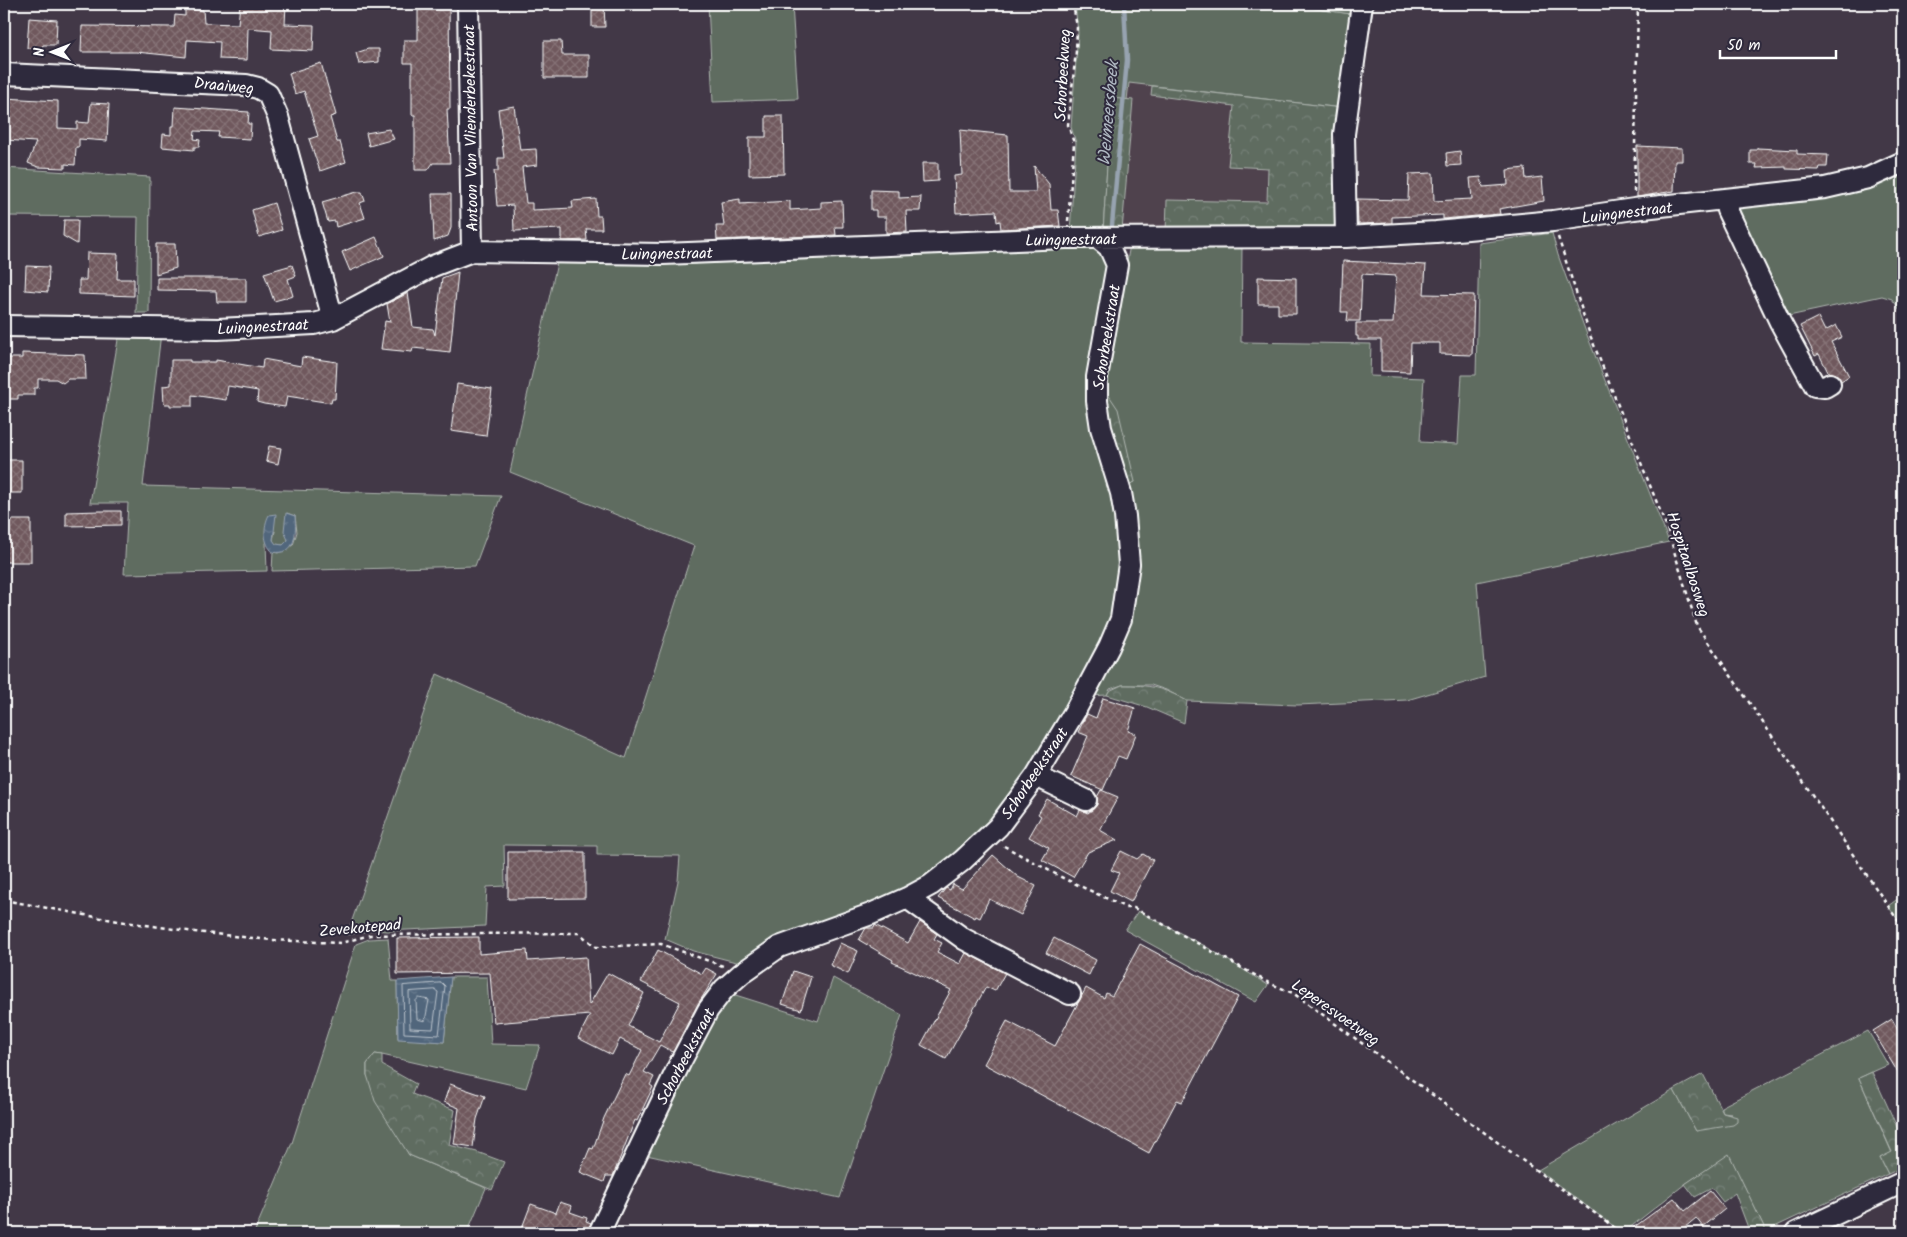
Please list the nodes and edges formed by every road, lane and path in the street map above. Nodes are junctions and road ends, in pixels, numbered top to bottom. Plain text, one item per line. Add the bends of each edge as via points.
1 (468, 4) edge
2 (1073, 4) edge
3 (1362, 4) edge
4 (1638, 4) edge
5 (4, 74) edge
6 (1903, 162) edge
7 (1725, 201) junction
8 (1634, 209) junction
9 (1553, 221) junction
10 (1346, 237) junction
11 (1066, 238) junction
12 (1098, 238) junction
13 (472, 251) junction
14 (333, 319) junction
15 (4, 326) edge
16 (1830, 384) dead end
17 (1036, 776) junction
18 (1086, 800) dead end
19 (989, 835) junction
20 (907, 898) junction
21 (4, 900) edge
22 (1903, 928) edge
23 (742, 973) junction
24 (1070, 994) dead end
25 (1903, 1182) edge
26 (599, 1233) edge
27 (1622, 1233) edge
28 (1796, 1233) edge

1 - 13 street, Antoon Van Vlienderbekestraat
2 - 11 path, Schorbeekweg via 1077,27 1068,126 1074,143
3 - 10 street via 1344,134
4 - 8 path
5 - 14 street, Draaiweg via 221,83 258,88 268,94 278,117
6 - 7 street, Luingnestraat via 1846,184
7 - 8 street, Luingnestraat
7 - 16 street via 1780,322 1815,386
8 - 9 street, Luingnestraat
9 - 10 street, Luingnestraat
9 - 22 path, Hospitaalbosweg via 1590,335 1667,528 1697,626
10 - 12 street, Luingnestraat
11 - 12 street, Luingnestraat
11 - 13 street, Luingnestraat via 663,254
12 - 17 street, Schorbeekstraat via 1109,246 1117,265 1097,377 1097,401 1101,428 1125,516 1129,564 1126,597 1122,619 1109,647
13 - 14 street, Luingnestraat via 433,266
14 - 15 street, Luingnestraat via 291,327
17 - 18 street
17 - 19 street, Schorbeekstraat
19 - 20 street, Schorbeekstraat via 946,874
19 - 27 path, Leperesvoetweg via 1061,877 1127,908 1134,908 1293,993
20 - 23 street, Schorbeekstraat via 779,947
20 - 24 street via 964,938
21 - 23 path, Zevekotepad via 195,932 341,944 370,935 579,933 596,947 661,944
23 - 26 street, Schorbeekstraat via 708,1010
25 - 28 street

